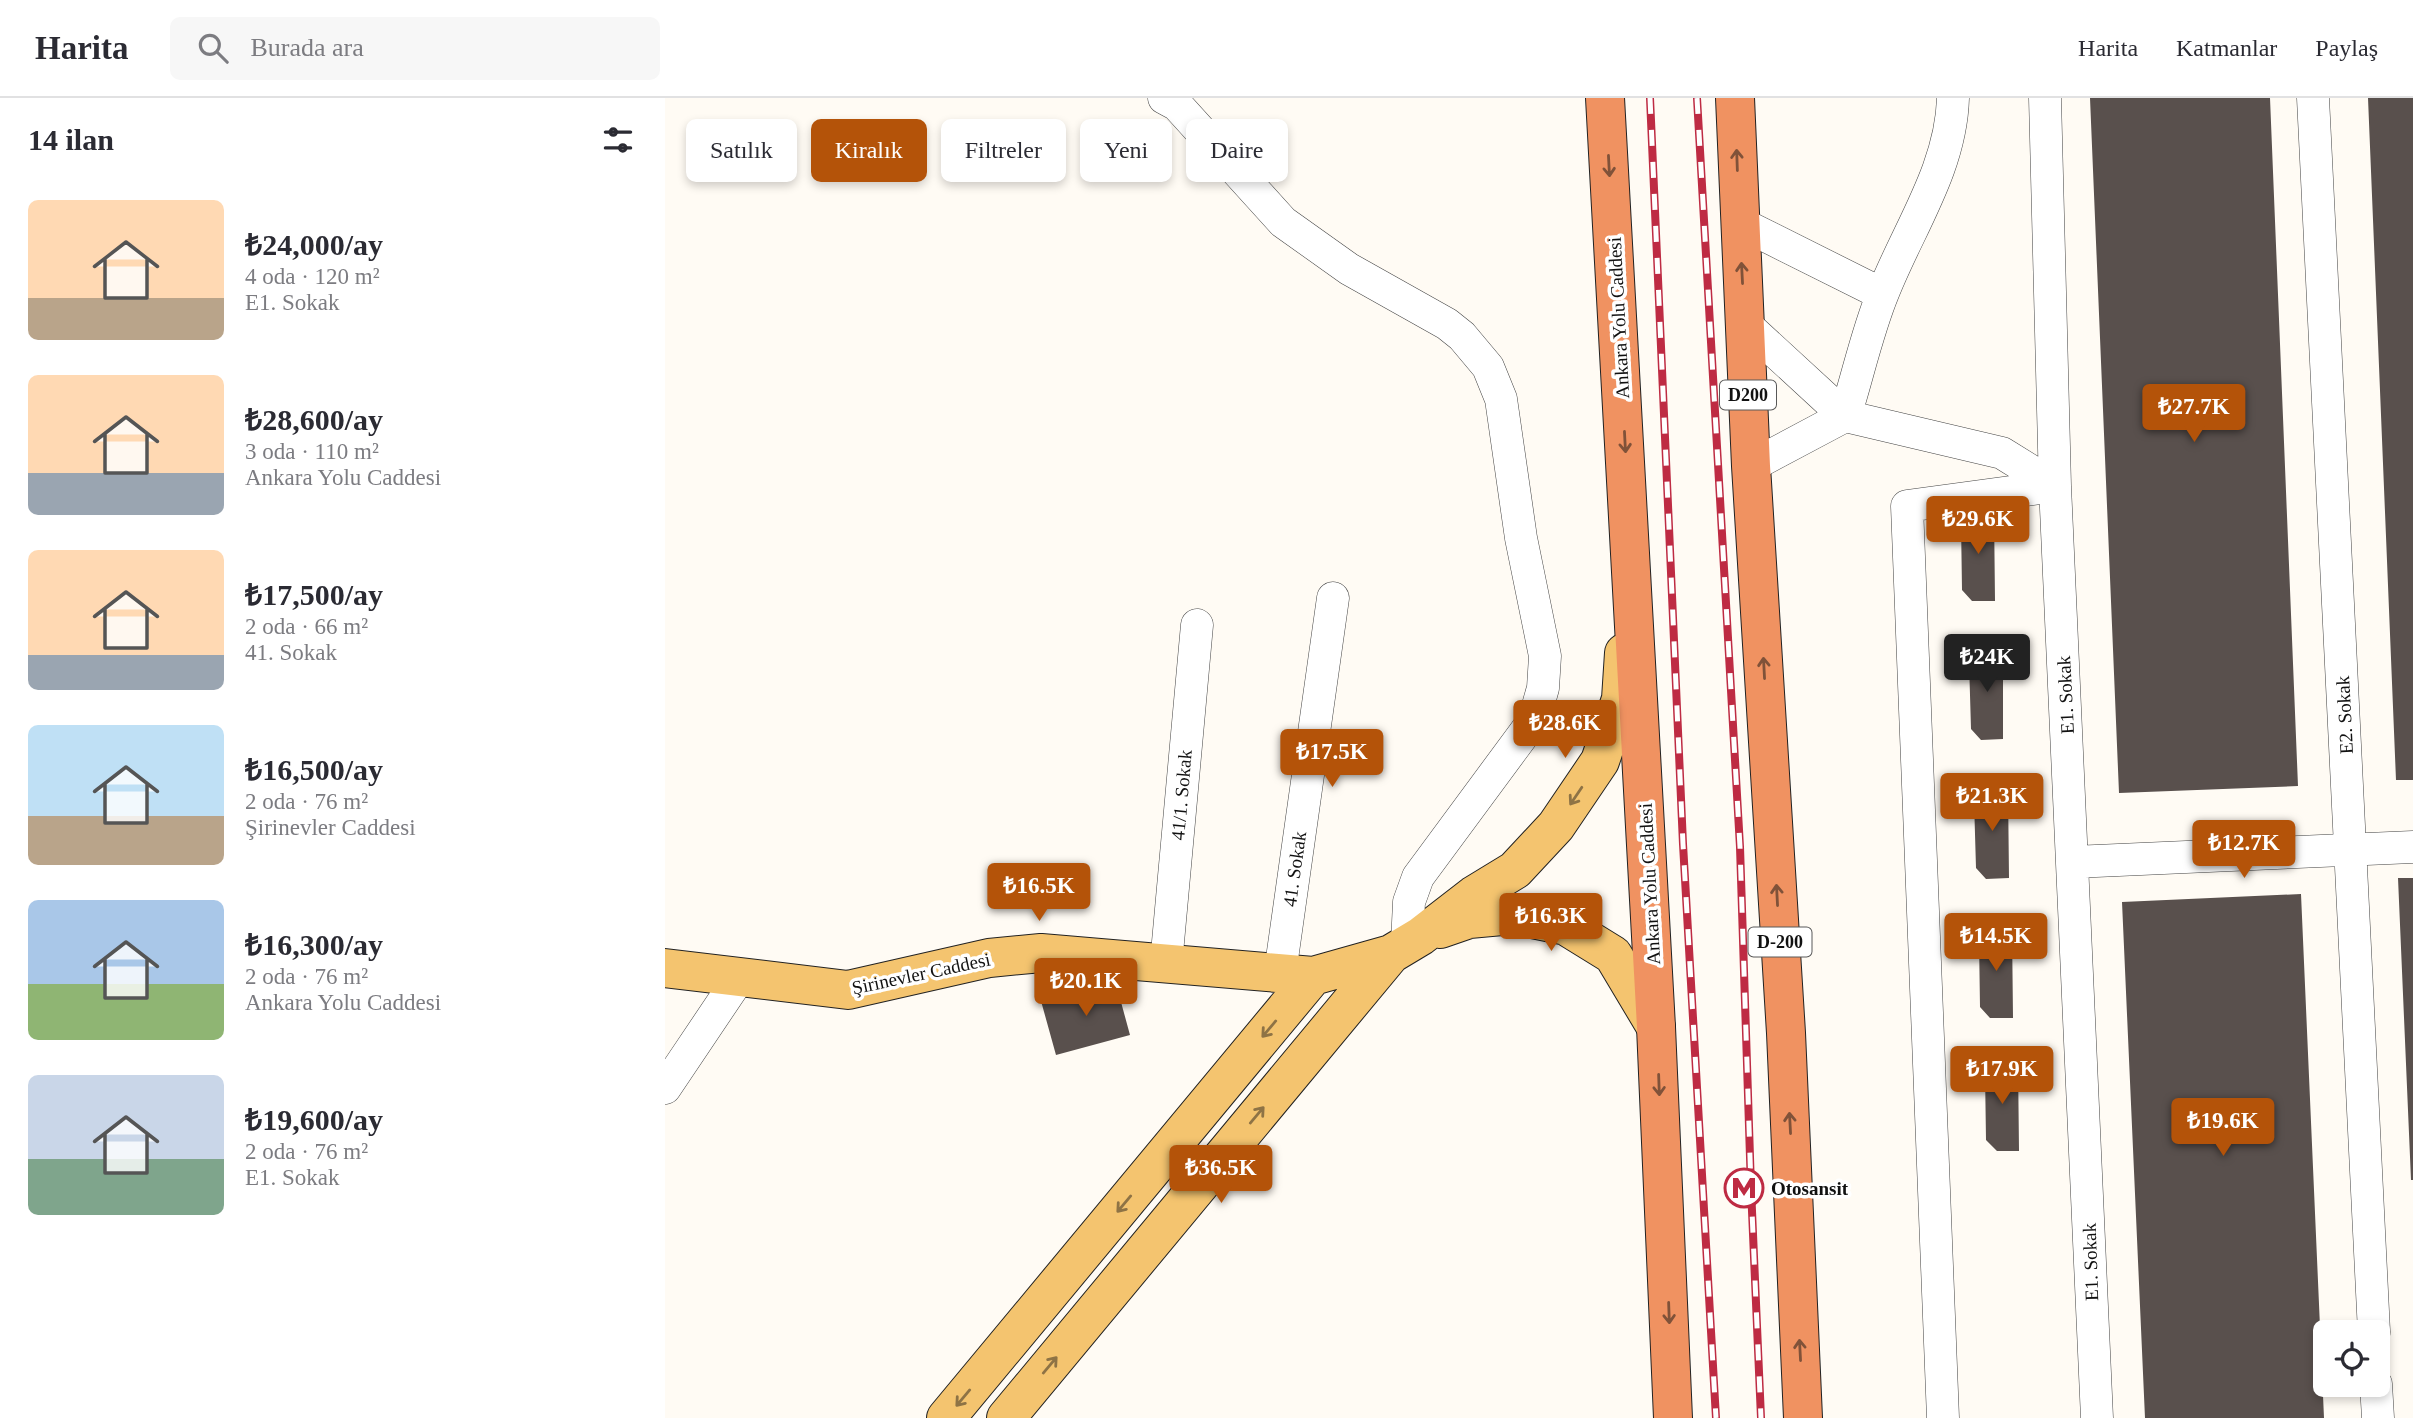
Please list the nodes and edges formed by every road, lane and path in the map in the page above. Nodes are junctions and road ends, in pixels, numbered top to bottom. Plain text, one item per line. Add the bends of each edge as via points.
1 (1164, 98) edge
2 (1605, 98) edge
3 (1735, 98) edge
4 (1953, 98) edge
5 (2045, 98) edge
6 (2313, 98) edge
7 (1739, 223) junction
8 (1882, 294) junction
9 (1745, 324) junction
10 (1845, 416) junction
11 (1751, 466) junction
12 (2055, 485) junction
13 (1631, 543) junction
14 (1333, 598) dead end
15 (1197, 625) dead end
16 (2413, 847) edge
17 (2350, 849) junction
18 (2073, 862) junction
19 (1406, 944) junction
20 (1166, 964) junction
21 (665, 968) edge
22 (1296, 975) junction
23 (739, 978) junction
24 (1656, 1027) junction
25 (665, 1088) edge
26 (2373, 1320) edge
27 (2377, 1397) edge
28 (946, 1418) edge
29 (1006, 1418) edge
30 (1673, 1418) edge
31 (1803, 1418) edge
32 (1943, 1418) edge
33 (2097, 1418) edge
34 (2378, 1418) edge

1 - 19 street via 1177,104 1283,222 1349,269 1462,336 1488,367 1501,398 1521,538 1545,656 1543,688 1534,720 1418,877 1409,902
2 -> 13 highway, Ankara Yolu Caddesi
7 -> 3 highway, D200
4 - 8 street via 1939,168
5 - 12 street, E1. Sokak
6 - 17 street, E2. Sokak
7 - 8 street
9 -> 7 highway, D200
8 - 10 street
9 - 10 street
9 - 11 highway, D200
10 - 11 street
10 - 12 street via 2002,453
31 -> 11 highway, D-200 via 1786,1033
12 - 18 street, E1. Sokak
12 - 32 street via 1907,506
13 -> 19 main road via 1621,699 1600,761 1556,826 1515,870
13 - 24 highway, Ankara Yolu Caddesi
14 - 22 street, 41. Sokak
15 - 20 street, 41/1. Sokak
16 - 17 street
17 - 18 street
17 - 26 street, E2. Sokak
18 - 33 street, E1. Sokak
19 - 22 main road, Şirinevler Caddesi
19 - 24 main road, Şirinevler Caddesi via 1469,919 1513,915 1566,926 1612,955
29 -> 19 main road
20 - 22 main road, Şirinevler Caddesi
20 - 23 main road, Şirinevler Caddesi via 1041,953 989,958 848,990
21 - 23 main road, Şirinevler Caddesi
22 -> 28 main road
23 - 25 street
24 -> 30 highway, Ankara Yolu Caddesi
27 - 34 street

